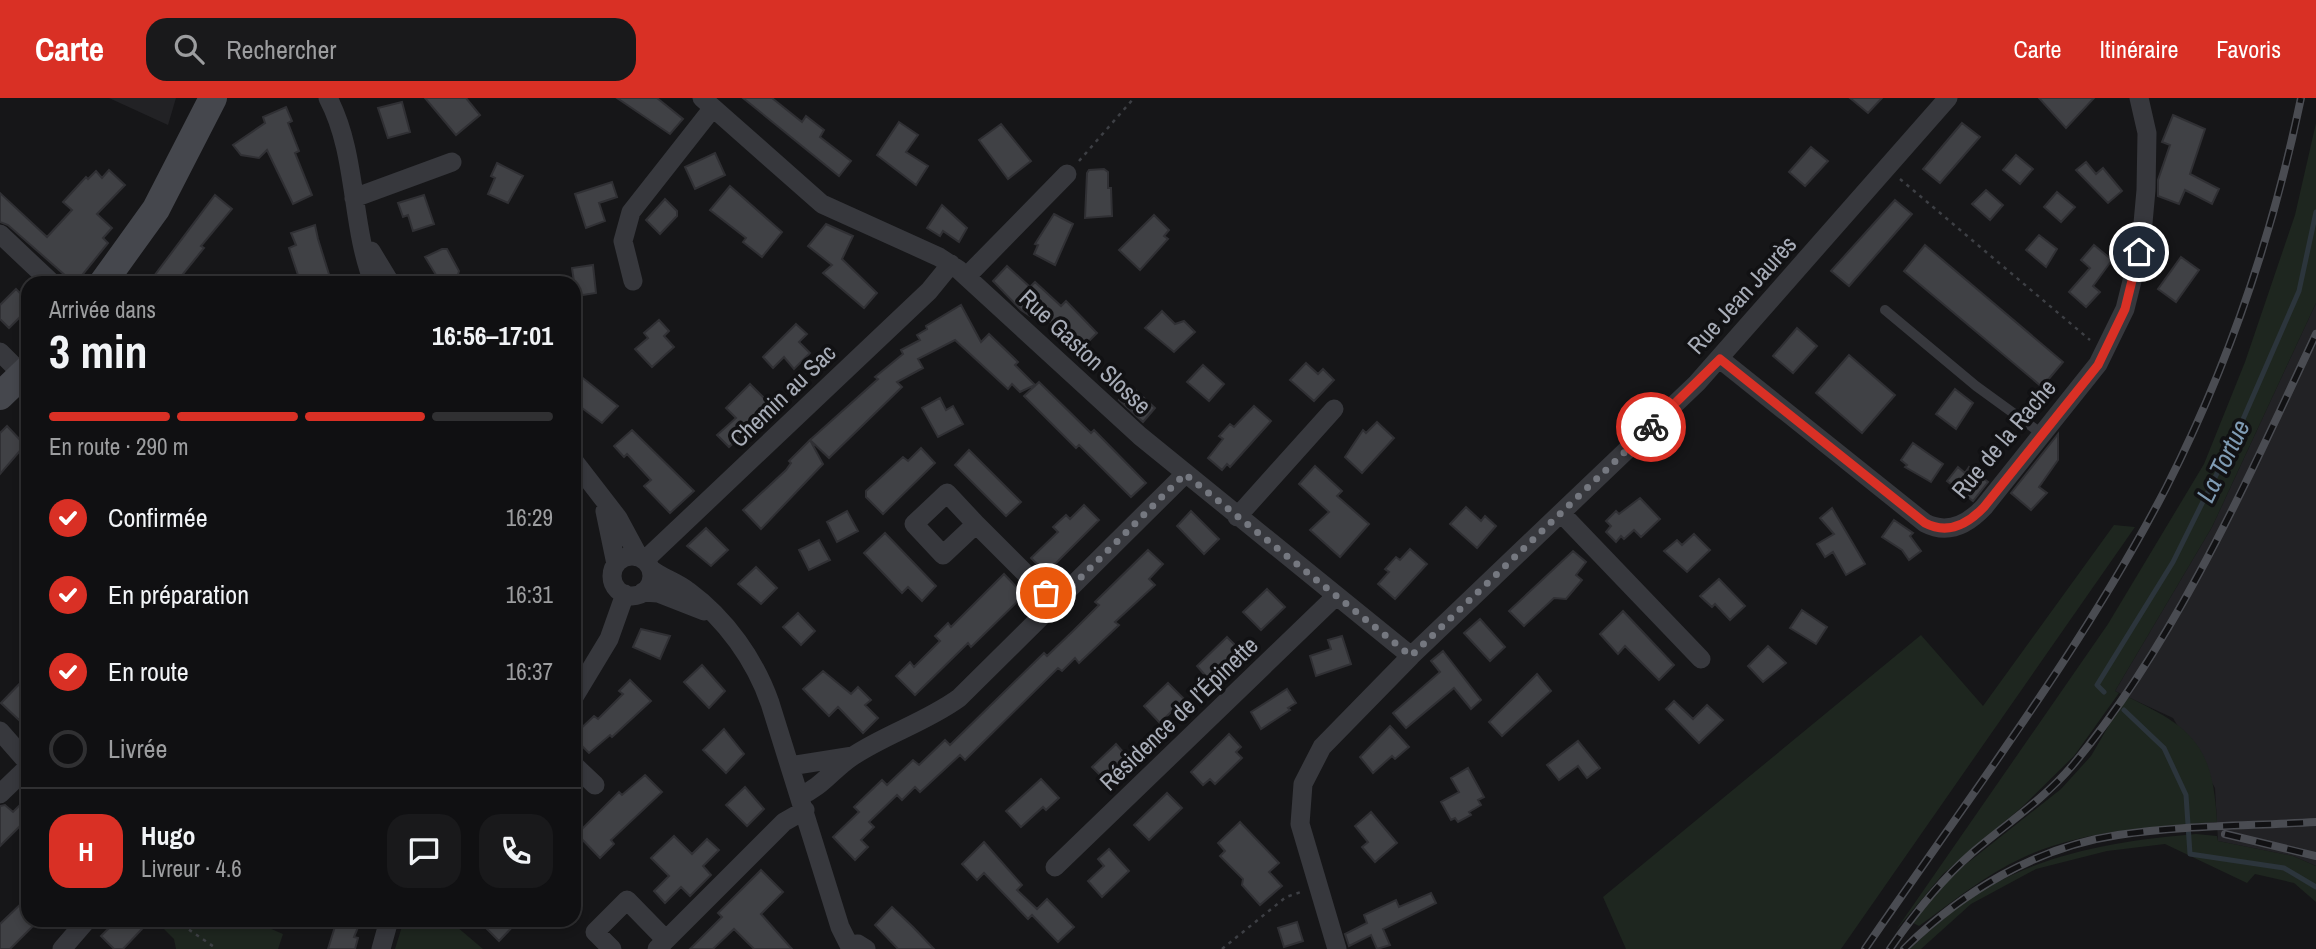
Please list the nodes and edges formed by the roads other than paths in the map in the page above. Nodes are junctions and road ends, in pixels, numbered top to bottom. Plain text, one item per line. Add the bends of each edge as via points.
1 (199, 98) edge
2 (213, 98) edge
3 (328, 98) edge
4 (1948, 98) edge
5 (2138, 98) edge
6 (707, 103) edge
7 (192, 134) junction
8 (452, 162) dead end
9 (1067, 174) road end
10 (354, 198) junction
11 (360, 228) junction
12 (0, 234) edge
13 (951, 264) junction
14 (45, 276) edge
15 (108, 276) edge
16 (372, 276) edge
17 (387, 276) edge
18 (967, 276) junction
19 (633, 282) dead end
20 (1885, 310) dead end
21 (0, 352) edge
22 (1720, 359) junction
23 (21, 369) edge
24 (21, 376) edge
25 (0, 396) edge
26 (1334, 409) dead end
27 (2042, 435) junction
28 (581, 470) edge
29 (1185, 474) junction
30 (596, 490) junction
31 (1561, 513) junction
32 (1237, 517) junction
33 (976, 524) dead end
34 (645, 562) junction
35 (616, 564) junction
36 (634, 593) junction
37 (1336, 596) junction
38 (1055, 603) junction
39 (717, 618) junction
40 (1411, 656) junction
41 (1701, 659) dead end
42 (581, 685) edge
43 (0, 731) edge
44 (854, 755) junction
45 (21, 756) edge
46 (790, 766) junction
47 (21, 772) edge
48 (581, 772) edge
49 (595, 785) dead end
50 (0, 794) edge
51 (805, 810) junction
52 (1055, 867) dead end
53 (81, 927) edge
54 (387, 927) edge
55 (661, 944) edge
56 (852, 948) edge
57 (62, 949) edge
58 (381, 949) edge
59 (612, 949) edge
60 (1337, 949) edge

1 - 7 street
2 - 7 street
3 - 10 street via 344,144
4 - 22 street, Rue Jean Jaurès
5 - 27 street, Rue de la Rache via 2148,145 2143,226 2125,309 2105,353
6 - 13 street, Rue Gaston Slosse via 822,204
6 - 19 street, Rue Gaston Slosse via 631,212 623,241
7 - 15 street via 156,209
8 - 10 street
9 - 18 street
10 - 11 street
11 - 16 street
11 - 17 street
12 - 14 street
13 - 18 street, Rue Gaston Slosse
13 - 34 street, Chemin au Sac via 929,291
18 - 29 street, Rue Gaston Slosse
20 - 27 lane
21 - 23 street
22 - 27 street, Rue de la Rache via 1932,526 1949,528 1978,513
22 - 31 street, Rue Jean Jaurès
24 - 25 street
26 - 32 street
28 - 30 street
29 - 32 street, Rue Gaston Slosse
29 - 38 street
30 - 34 street
30 - 35 street
31 - 40 street, Rue Jean Jaurès
31 - 41 street
32 - 37 street, Rue Gaston Slosse
33 - 38 street
34 - 35 street via 628,556
34 - 36 street via 651,582
34 - 39 street via 687,590
35 - 36 street via 613,582
36 - 39 street via 662,594
36 - 42 street
37 - 40 street, Rue Gaston Slosse
37 - 52 street, Résidence de l’Épinette
38 - 44 street via 959,698
39 - 46 street via 755,668
40 - 60 street, Rue Jean Jaurès via 1329,738 1300,795 1300,824
43 - 45 street
44 - 46 street
44 - 51 street via 815,789
46 - 51 street
47 - 50 street
48 - 49 street
51 - 55 street via 768,839
51 - 56 street via 840,927
53 - 57 street
54 - 58 street
55 - 59 street via 627,900 595,932

